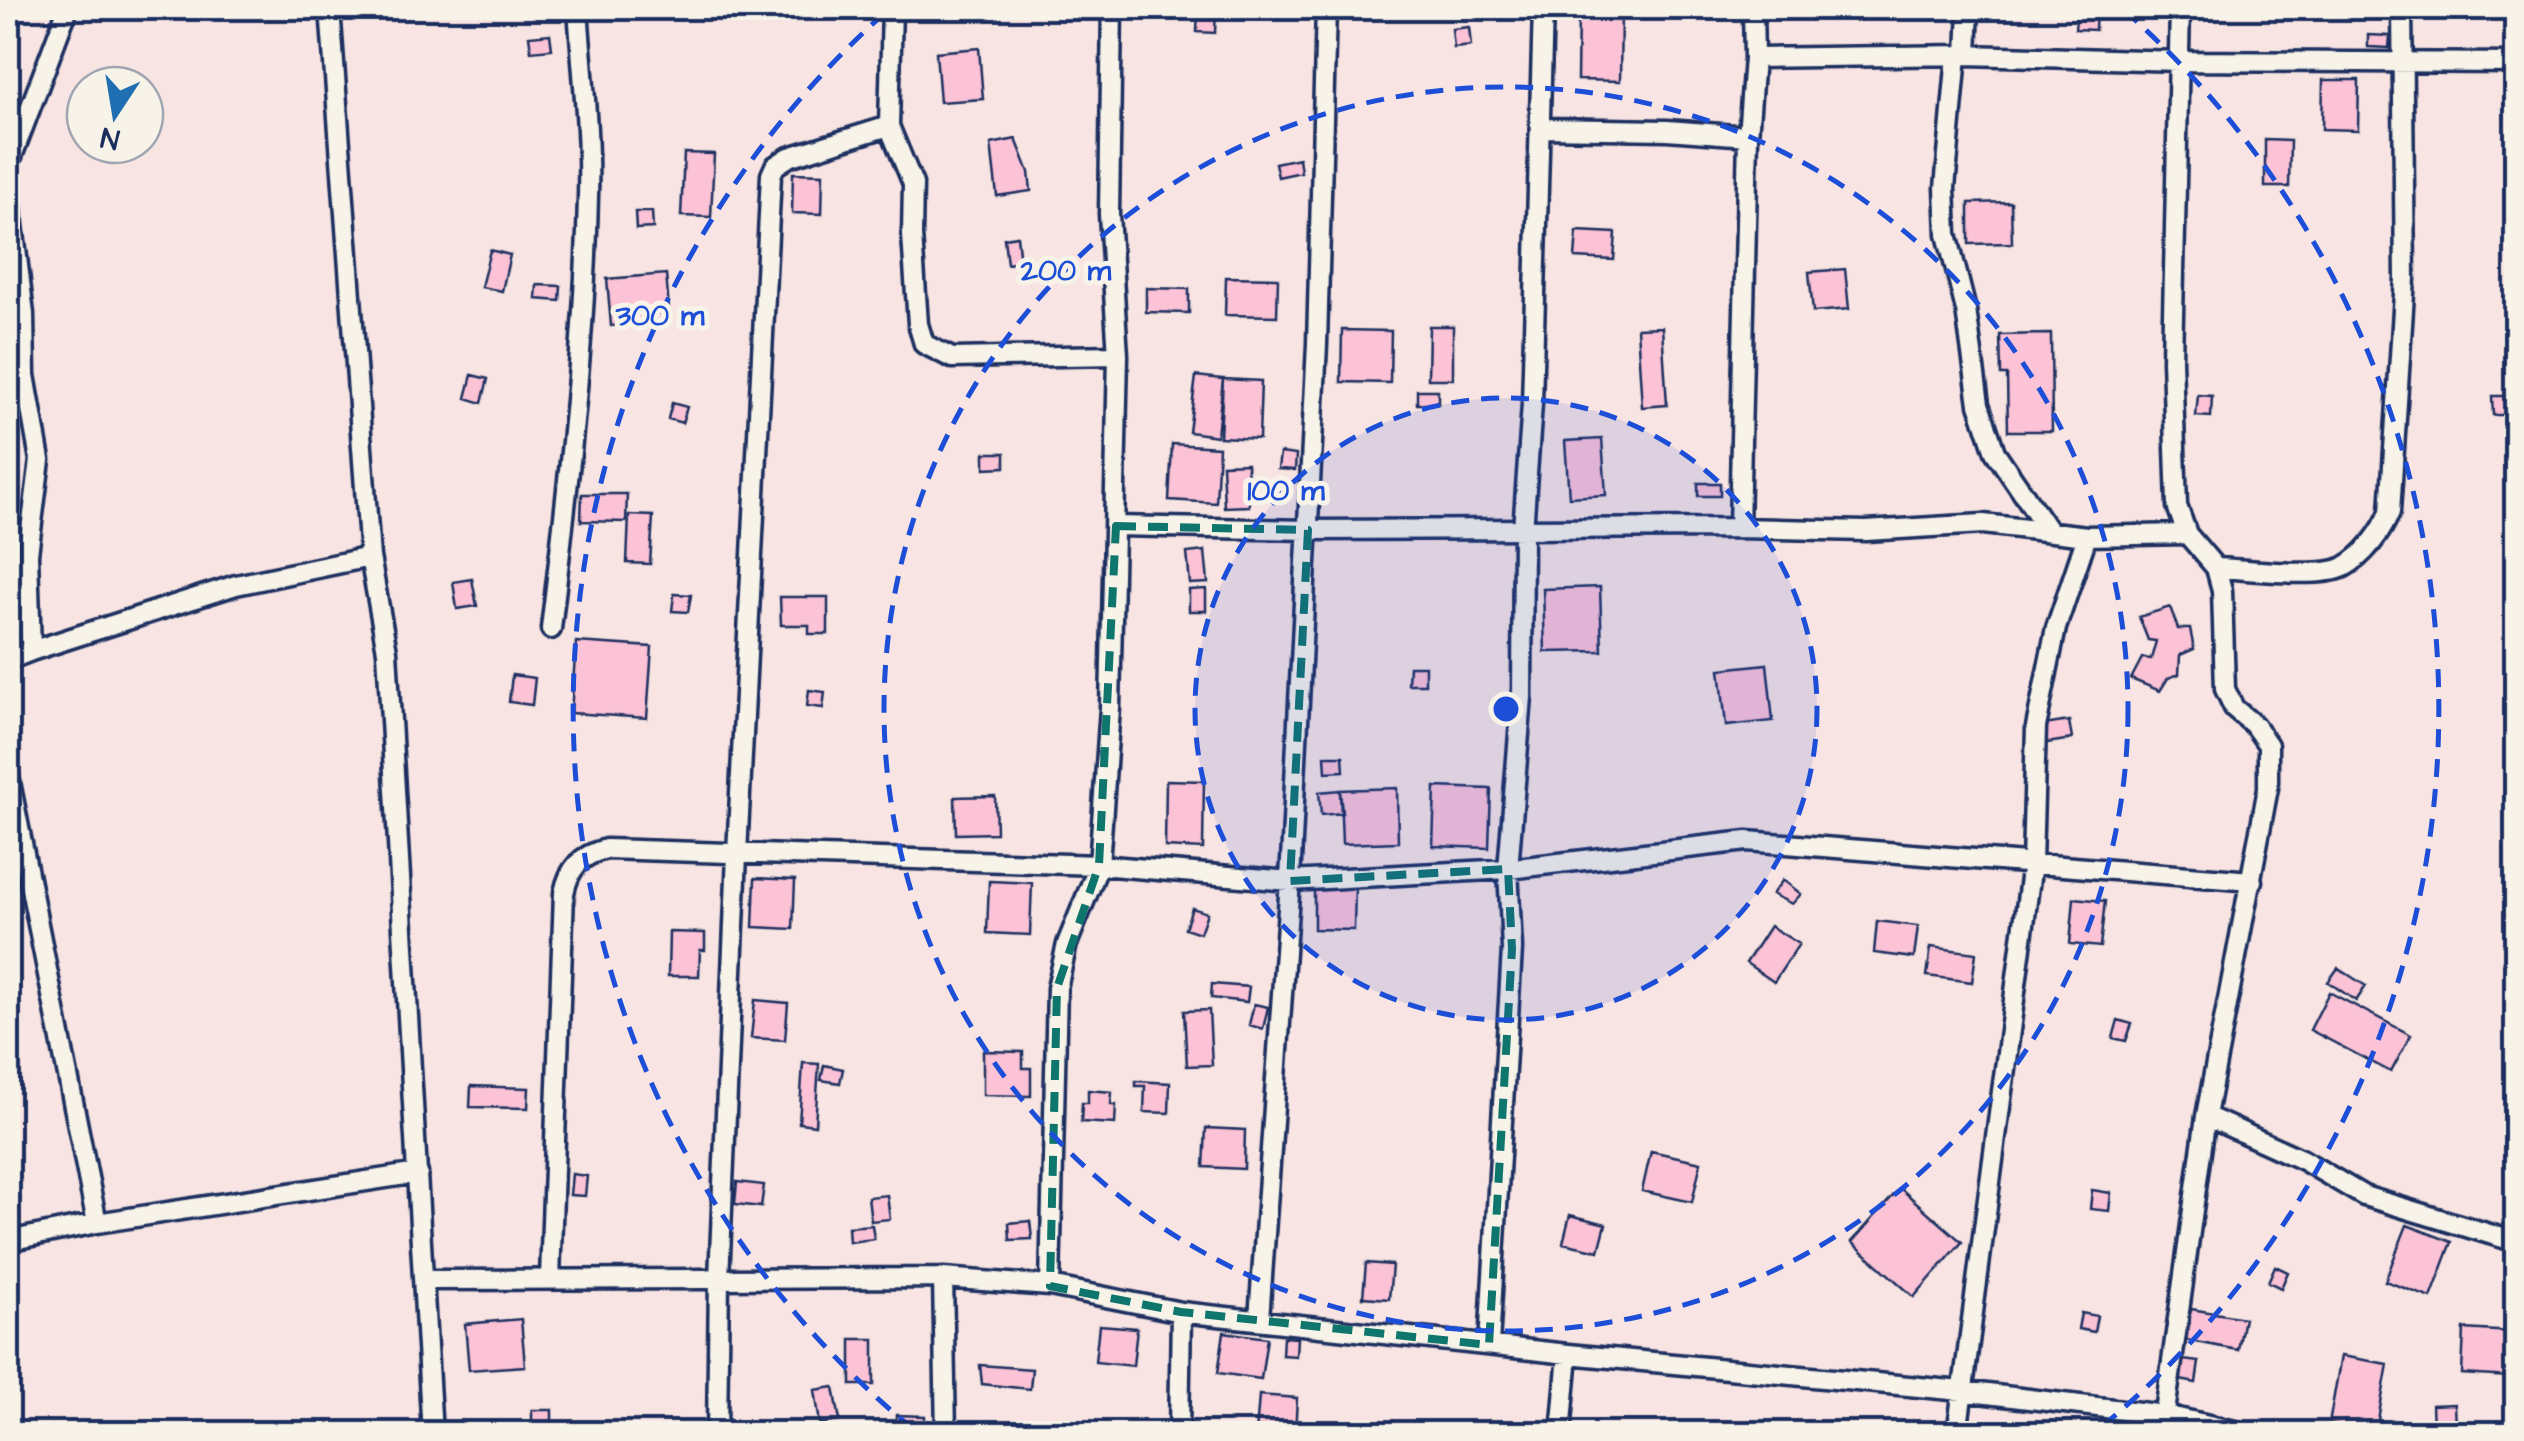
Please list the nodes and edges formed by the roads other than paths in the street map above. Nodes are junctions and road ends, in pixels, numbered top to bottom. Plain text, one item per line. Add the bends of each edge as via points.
1 (68, 8) edge
2 (330, 8) edge
3 (578, 8) edge
4 (892, 8) edge
5 (1112, 8) edge
6 (1326, 8) edge
7 (1543, 8) edge
8 (1753, 8) edge
9 (1969, 8) edge
10 (2180, 8) edge
11 (2402, 8) edge
12 (1962, 55) junction
13 (1754, 58) junction
14 (2180, 61) junction
15 (2404, 62) junction
16 (2516, 63) edge
17 (888, 126) junction
18 (1541, 128) junction
19 (1748, 136) junction
20 (8, 168) edge
21 (8, 184) edge
22 (16, 316) edge
23 (1118, 355) junction
24 (1116, 526) junction
25 (1739, 528) junction
26 (1308, 530) junction
27 (1523, 530) junction
28 (2048, 530) junction
29 (2188, 534) junction
30 (2087, 536) junction
31 (370, 557) junction
32 (2216, 568) junction
33 (551, 629) dead end
34 (31, 651) junction
35 (8, 660) edge
36 (8, 772) edge
37 (737, 854) junction
38 (2032, 864) junction
39 (1099, 865) junction
40 (1508, 869) junction
41 (2252, 880) junction
42 (1290, 881) junction
43 (2206, 1116) junction
44 (418, 1173) junction
45 (97, 1222) junction
46 (8, 1240) edge
47 (2516, 1242) edge
48 (550, 1278) junction
49 (943, 1278) junction
50 (719, 1279) junction
51 (424, 1280) junction
52 (1050, 1286) junction
53 (1181, 1312) junction
54 (1259, 1319) junction
55 (1489, 1345) junction
56 (1568, 1354) junction
57 (1962, 1391) junction
58 (2163, 1424) edge
59 (432, 1434) edge
60 (717, 1434) edge
61 (946, 1434) edge
62 (1179, 1434) edge
63 (1560, 1434) edge
64 (1957, 1434) edge
65 (2248, 1434) edge

1 - 20 street
2 - 31 street
3 - 33 street via 588,193 584,316
4 - 17 street
5 - 23 street via 1109,214
6 - 26 street
7 - 18 street
8 - 13 street
9 - 12 street
10 - 14 street
11 - 15 street
12 - 13 street
12 - 14 street
12 - 28 street via 1948,234 1979,404 1995,452
13 - 19 street
14 - 15 street
14 - 29 street via 2172,360 2177,506
15 - 16 street
15 - 32 street via 2405,278 2390,512 2344,567
17 - 23 street via 913,184 924,344 952,358
17 - 37 street via 789,157 771,175
18 - 19 street
18 - 27 street
19 - 25 street
21 - 22 street
22 - 34 street via 40,460 28,554
23 - 24 street
24 - 26 street
24 - 39 street
25 - 27 street
25 - 28 street via 1866,531 1984,524
26 - 27 street
26 - 42 street
27 - 40 street via 1522,698
28 - 30 street
29 - 30 street
29 - 32 street
30 - 38 street via 2056,628 2036,727
31 - 34 street via 236,586
31 - 44 street via 387,651
32 - 41 street via 2225,689 2268,745 2268,788
34 - 35 street
36 - 45 street
37 - 39 street
37 - 48 street via 606,849 582,859 566,880
37 - 50 street
38 - 40 street via 1747,841
38 - 41 street
38 - 57 street
39 - 42 street
39 - 52 street via 1057,988
40 - 42 street
40 - 55 street via 1512,949
41 - 43 street
42 - 54 street
43 - 47 street via 2364,1196
43 - 58 street
44 - 45 street
44 - 51 street
45 - 46 street
48 - 50 street
48 - 51 street
49 - 50 street
49 - 52 street
49 - 61 street
50 - 60 street
51 - 59 street
52 - 53 street
53 - 54 street
53 - 62 street
54 - 55 street
55 - 56 street
56 - 57 street
56 - 63 street
57 - 58 street
57 - 64 street
58 - 65 street

